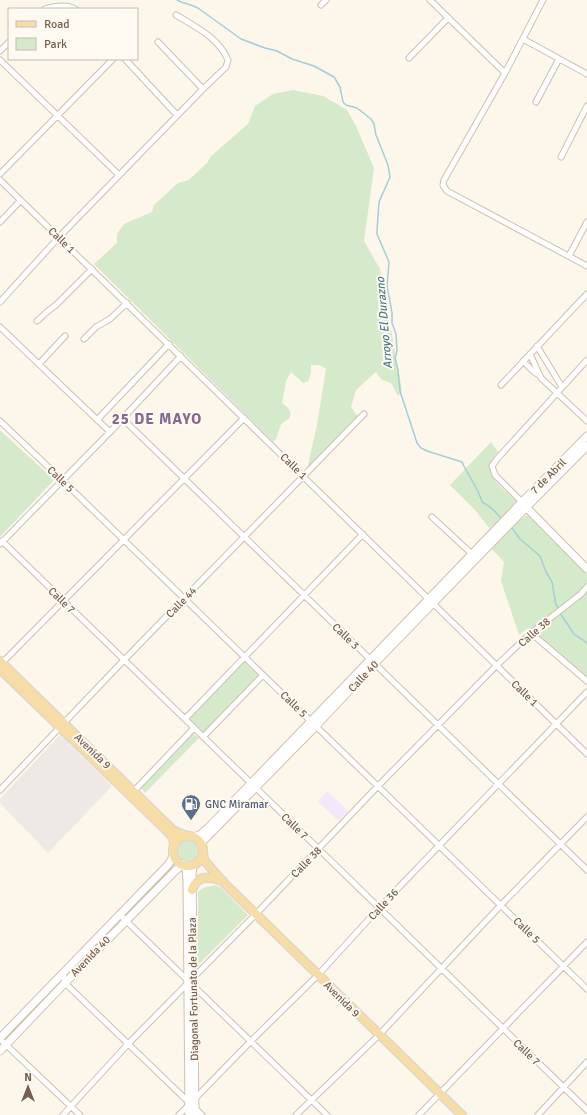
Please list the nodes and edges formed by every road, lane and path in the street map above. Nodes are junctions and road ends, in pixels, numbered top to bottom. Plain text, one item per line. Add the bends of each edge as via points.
1 (326, 0) edge
2 (430, 0) edge
3 (543, 0) edge
4 (321, 5) dead end
5 (48, 8) edge
6 (71, 8) edge
7 (176, 15) dead end
8 (448, 18) junction
9 (523, 39) junction
10 (158, 42) dead end
11 (8, 43) edge
12 (0, 51) edge
13 (409, 58) dead end
14 (559, 59) junction
15 (0, 60) edge
16 (112, 60) edge
17 (126, 60) edge
18 (505, 73) junction
19 (587, 74) edge
20 (202, 88) junction
21 (536, 102) dead end
22 (587, 106) edge
23 (177, 115) junction
24 (57, 116) junction
25 (561, 157) dead end
26 (0, 174) edge
27 (119, 175) junction
28 (0, 180) edge
29 (20, 201) junction
30 (0, 222) edge
31 (587, 222) edge
32 (59, 237) junction
33 (569, 256) junction
34 (587, 266) edge
35 (92, 269) junction
36 (587, 294) edge
37 (0, 302) edge
38 (126, 303) junction
39 (37, 321) dead end
40 (0, 327) edge
41 (65, 336) dead end
42 (84, 339) dead end
43 (169, 344) junction
44 (537, 346) junction
45 (530, 354) junction
46 (182, 356) junction
47 (587, 360) edge
48 (523, 361) junction
49 (39, 364) junction
50 (539, 375) junction
51 (501, 385) dead end
52 (562, 387) junction
53 (557, 393) junction
54 (364, 414) dead end
55 (244, 418) junction
56 (123, 419) junction
57 (97, 420) junction
58 (587, 421) edge
59 (0, 422) edge
60 (110, 432) junction
61 (587, 436) edge
62 (587, 446) edge
63 (304, 476) junction
64 (184, 479) junction
65 (62, 480) junction
66 (524, 505) junction
67 (432, 517) dead end
68 (500, 529) joint
69 (363, 534) junction
70 (244, 537) junction
71 (123, 539) junction
72 (1, 543) edge
73 (474, 556) junction
74 (587, 569) edge
75 (587, 587) edge
76 (304, 596) junction
77 (184, 598) junction
78 (63, 600) junction
79 (431, 600) junction
80 (531, 632) junction
81 (245, 657) junction
82 (124, 660) junction
83 (372, 662) junction
84 (1, 665) edge
85 (497, 665) junction
86 (263, 674) junction
87 (587, 681) edge
88 (587, 692) edge
89 (185, 719) junction
90 (314, 723) junction
91 (556, 724) junction
92 (62, 726) junction
93 (438, 726) junction
94 (194, 728) junction
95 (203, 737) junction
96 (587, 754) edge
97 (498, 784) junction
98 (253, 786) junction
99 (378, 786) junction
100 (0, 790) edge
101 (134, 791) junction
102 (587, 817) edge
103 (190, 836) junction
104 (560, 844) junction
105 (439, 845) junction
106 (174, 848) junction
107 (202, 849) junction
108 (319, 849) junction
109 (196, 863) junction
110 (183, 864) junction
111 (587, 870) edge
112 (223, 882) junction
113 (192, 890) junction
114 (501, 905) junction
115 (379, 908) junction
116 (120, 914) junction
117 (256, 914) junction
118 (126, 920) junction
119 (587, 942) edge
120 (564, 966) junction
121 (442, 969) junction
122 (63, 973) junction
123 (318, 974) junction
124 (190, 982) junction
125 (65, 983) junction
126 (587, 989) edge
127 (502, 1028) junction
128 (379, 1035) junction
129 (0, 1039) edge
130 (251, 1041) junction
131 (128, 1044) junction
132 (6, 1045) junction
133 (0, 1051) edge
134 (587, 1062) edge
135 (563, 1087) junction
136 (440, 1094) junction
137 (311, 1100) junction
138 (192, 1105) edge
139 (71, 1107) junction
140 (587, 1110) edge
141 (63, 1115) edge
142 (80, 1115) edge
143 (179, 1115) edge
144 (189, 1115) edge
145 (202, 1115) edge
146 (296, 1115) edge
147 (327, 1115) edge
148 (419, 1115) edge
149 (462, 1115) edge
150 (538, 1115) edge

1 - 4 street
2 - 8 street
3 - 9 street
5 - 6 street
7 - 20 street via 211,37 225,52 228,60 226,67
8 - 13 street
8 - 18 street
9 - 14 street
9 - 18 street
10 - 20 street
11 - 12 street
14 - 19 street
14 - 21 street
15 - 24 street
16 - 24 street
17 - 23 street
18 - 33 street via 443,185 447,191
20 - 23 street
22 - 25 street
23 - 27 street
24 - 26 street
24 - 27 street
27 - 32 street
28 - 29 street, Calle 1
29 - 30 street
29 - 32 street, Calle 1
31 - 33 street
32 - 35 street, Calle 1
32 - 37 street
33 - 34 street
35 - 38 street, Calle 1
35 - 39 street
36 - 44 street
38 - 42 street
38 - 43 street, Calle 1
40 - 49 street
41 - 49 street
43 - 46 street, Calle 1
43 - 57 street
44 - 45 street
44 - 52 street
45 - 48 street
45 - 50 street
46 - 55 street, Calle 1
46 - 56 street
47 - 52 street
48 - 50 street
48 - 51 street
49 - 57 street
50 - 53 street
52 - 53 street
53 - 58 street
53 - 66 street via 492,466 495,475
54 - 63 street, Calle 44
55 - 63 street, Calle 1
55 - 64 street
56 - 60 street
56 - 64 street, Calle 3
57 - 60 street
59 - 65 street, Calle 5
60 - 65 street
61 - 66 main road, 7 de Abril
62 - 66 main road, 7 de Abril
63 - 69 street, Calle 1
63 - 70 street, Calle 44
64 - 70 street, Calle 3
64 - 71 street
65 - 71 street, Calle 5
65 - 72 street
66 - 68 main road, 7 de Abril
66 - 74 main road
67 - 73 street
68 - 73 main road, Calle 40
69 - 76 street
69 - 79 street, Calle 1
70 - 76 street, Calle 3
70 - 77 street, Calle 44
71 - 77 street, Calle 5
71 - 78 street
72 - 78 street, Calle 7
73 - 79 main road, Calle 40
75 - 80 street, Calle 38
76 - 81 street
76 - 83 street, Calle 3
77 - 81 street, Calle 5
77 - 82 street, Calle 44
78 - 82 street, Calle 7
78 - 84 street
79 - 83 main road, Calle 40
79 - 85 street, Calle 1
80 - 85 street, Calle 38
80 - 87 street
81 - 86 street, Calle 5
81 - 89 street
82 - 89 street, Calle 7
82 - 92 street, Calle 44
83 - 90 main road, Calle 40
83 - 93 street, Calle 3
84 - 92 main road, Avenida 9
85 - 91 street, Calle 1
85 - 93 street, Calle 38
86 - 90 street, Calle 5
86 - 95 street
88 - 91 street, Calle 36
89 - 94 street, Calle 7
90 - 98 main road, Calle 40
90 - 99 street, Calle 5
91 - 96 street, Calle 1
91 - 97 street, Calle 36
92 - 100 street, Calle 44
92 - 101 main road, Avenida 9
92 - 106 main road, Avenida 9 via 169,833 173,838
93 - 97 street, Calle 3
93 - 99 street, Calle 38
94 - 95 street, Calle 7
94 - 101 street
95 - 98 street, Calle 7
97 - 104 street, Calle 3
97 - 105 street, Calle 36
98 - 103 main road, Calle 40 via 200,835
98 - 107 main road, Calle 40 via 204,840
98 - 108 street, Calle 7
99 - 105 street, Calle 5
99 - 108 street, Calle 38
101 - 103 main road, Avenida 9 via 173,830
102 - 104 street
103 - 106 main road via 180,839
103 - 107 main road via 200,842
104 - 111 street, Calle 3
104 - 114 street
105 - 114 street, Calle 5
105 - 115 street, Calle 36
106 - 110 main road via 175,857
106 - 116 main road, Avenida 40 via 170,863
107 - 109 main road via 201,858
107 - 112 main road, Avenida 9 via 204,859
108 - 115 street, Calle 7
108 - 117 street, Calle 38
109 - 110 main road
109 - 112 main road, Avenida 9 via 200,863
109 - 113 main road, Diagonal Fortunato de la Plaza via 192,869
110 - 118 main road, Avenida 40
110 - 124 main road, Diagonal Fortunato de la Plaza via 187,876
112 - 113 main road via 212,878 201,879 195,883
112 - 117 main road, Avenida 9
113 - 124 main road, Diagonal Fortunato de la Plaza
114 - 120 street, Calle 5
114 - 121 street
115 - 121 street, Calle 7
115 - 123 street, Calle 36
116 - 118 street
116 - 122 main road, Avenida 40
117 - 123 main road, Avenida 9
117 - 124 street, Calle 38
118 - 124 street
118 - 125 main road, Avenida 40
119 - 120 street
120 - 126 street, Calle 5
120 - 127 street
121 - 127 street, Calle 7
121 - 128 street
122 - 125 street
122 - 129 main road, Avenida 40
123 - 128 main road, Avenida 9
123 - 130 street, Calle 36
124 - 130 street
124 - 131 street, Calle 38
124 - 138 main road, Diagonal Fortunato de la Plaza
125 - 131 street
125 - 132 main road, Avenida 40
127 - 135 street, Calle 7
127 - 136 street
128 - 136 main road, Avenida 9
128 - 137 street
129 - 132 street
130 - 137 street
130 - 138 street, Calle 36
131 - 138 street
131 - 139 street, Calle 38
132 - 133 main road, Avenida 40
132 - 139 street
134 - 135 street
135 - 140 street, Calle 7
135 - 150 street
136 - 148 street
136 - 149 main road, Avenida 9
137 - 146 street
137 - 147 street
138 - 143 street, Calle 36
138 - 144 main road, Diagonal Fortunato de la Plaza
138 - 145 street
139 - 141 street, Calle 38
139 - 142 street

